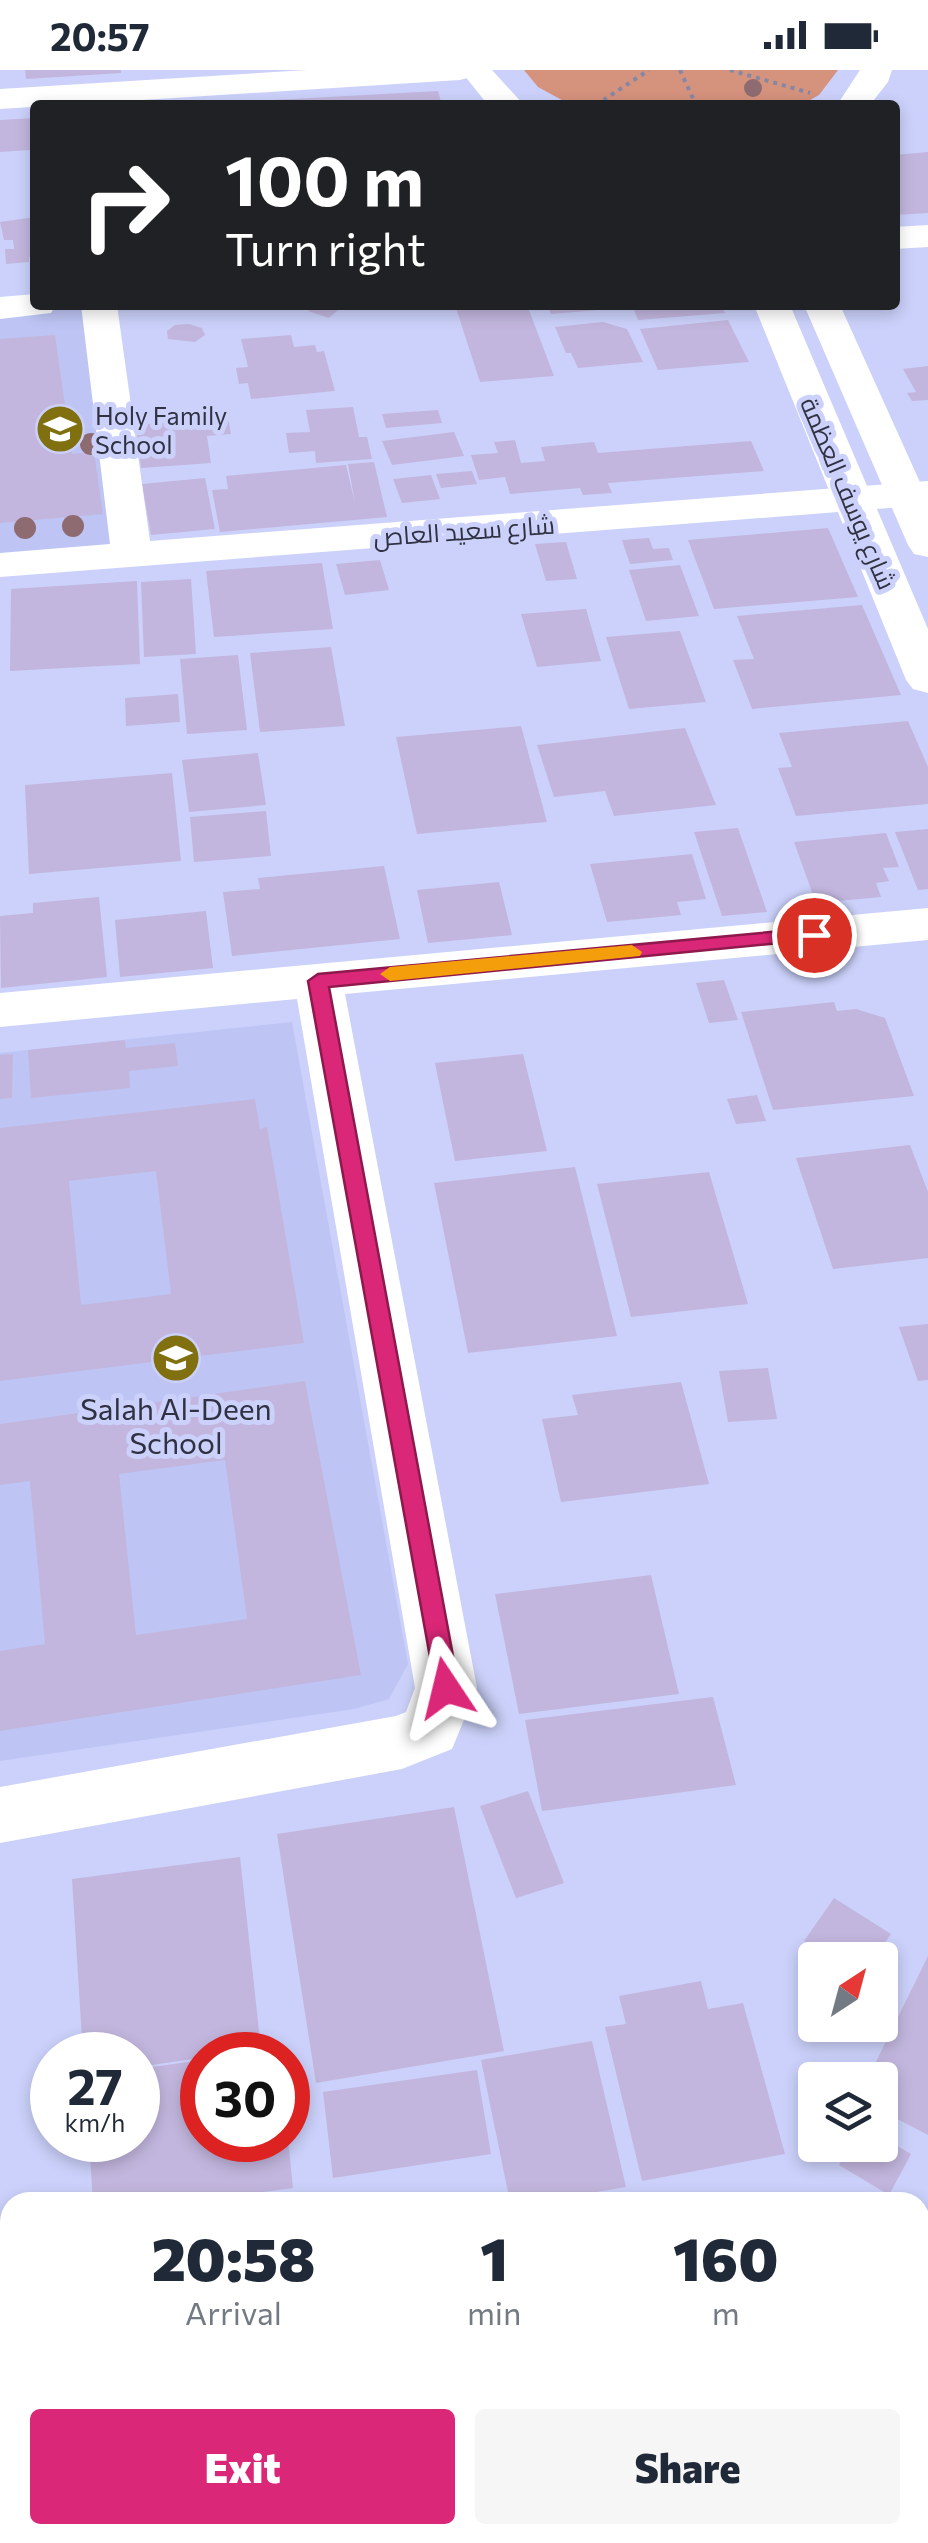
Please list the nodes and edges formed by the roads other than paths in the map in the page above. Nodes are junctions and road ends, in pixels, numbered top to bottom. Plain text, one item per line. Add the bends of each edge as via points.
1 (460, 70) edge
2 (476, 70) edge
3 (876, 70) edge
4 (0, 98) edge
5 (502, 100) edge
6 (857, 100) edge
7 (928, 236) edge
8 (900, 238) edge
9 (30, 306) edge
10 (0, 308) edge
11 (101, 310) edge
12 (774, 310) edge
13 (825, 310) edge
14 (917, 494) edge
15 (850, 500) junction
16 (928, 545) edge
17 (132, 556) junction
18 (0, 566) edge
19 (928, 680) edge
20 (928, 924) edge
21 (318, 981) junction
22 (0, 1010) edge
23 (0, 1815) edge

1 - 4 street
2 - 5 street
3 - 6 street
7 - 8 street
9 - 10 street
11 - 17 street
12 - 15 street, شارع يوسف العظمة
13 - 14 street, شارع يوسف العظمة
14 - 15 street, شارع سعيد العاص
14 - 16 street, شارع يوسف العظمة
15 - 17 street, شارع سعيد العاص
15 - 19 street, شارع يوسف العظمة
17 - 18 street, شارع سعيد العاص
20 - 21 street
21 - 22 street
21 - 23 street via 446,1688 430,1730 402,1742

